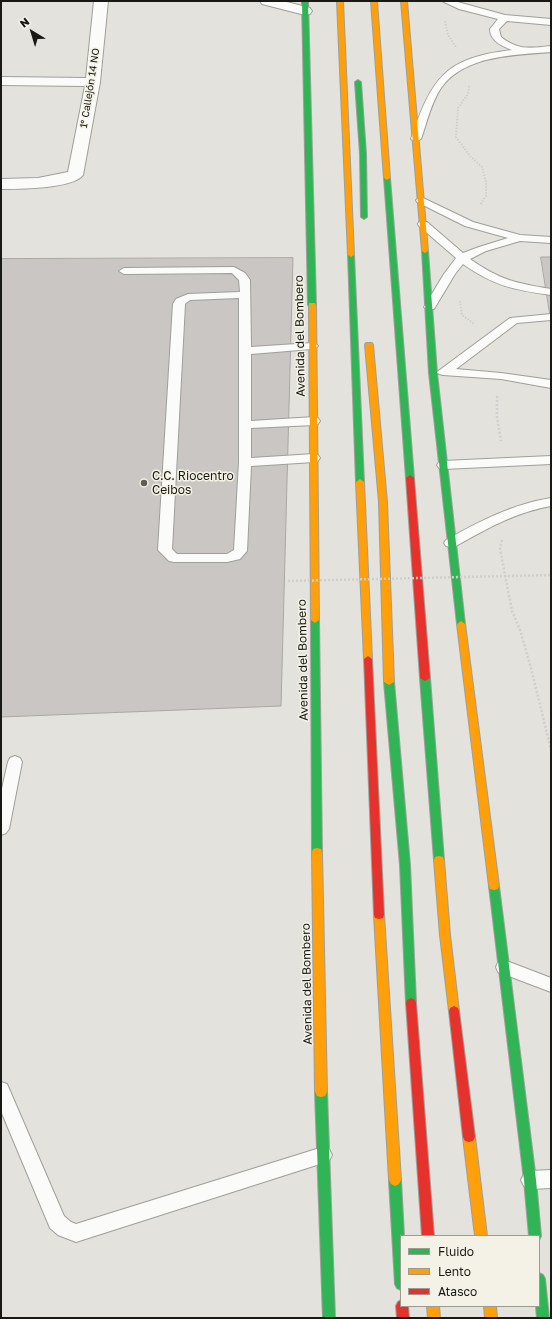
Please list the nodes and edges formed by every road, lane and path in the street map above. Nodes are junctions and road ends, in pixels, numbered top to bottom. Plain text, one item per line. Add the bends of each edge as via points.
1 (101, 1) edge
2 (267, 1) edge
3 (340, 1) edge
4 (374, 1) edge
5 (404, 1) edge
6 (446, 1) edge
7 (305, 6) edge
8 (505, 18) junction
9 (550, 22) edge
10 (551, 49) edge
11 (526, 52) junction
12 (357, 76) dead end
13 (1, 81) edge
14 (93, 82) junction
15 (415, 143) junction
16 (1, 184) edge
17 (421, 200) junction
18 (423, 224) junction
19 (364, 230) dead end
20 (519, 238) junction
21 (551, 240) edge
22 (462, 259) junction
23 (124, 271) dead end
24 (551, 292) edge
25 (245, 295) junction
26 (430, 307) junction
27 (551, 317) edge
28 (369, 333) dead end
29 (312, 346) junction
30 (245, 351) junction
31 (446, 371) junction
32 (433, 373) junction
33 (551, 384) edge
34 (314, 421) junction
35 (245, 425) junction
36 (314, 458) junction
37 (551, 460) edge
38 (245, 462) junction
39 (443, 465) junction
40 (551, 502) edge
41 (451, 543) junction
42 (551, 575) edge
43 (288, 581) dead end
44 (15, 762) dead end
45 (1, 828) edge
46 (504, 967) junction
47 (551, 985) edge
48 (1, 1090) edge
49 (323, 1155) junction
50 (551, 1179) edge
51 (530, 1180) junction
52 (428, 1235) edge
53 (481, 1235) edge
54 (535, 1235) edge
55 (400, 1268) edge
56 (540, 1289) edge
57 (402, 1307) edge
58 (433, 1307) edge
59 (490, 1307) edge
60 (329, 1318) edge
61 (403, 1318) edge
62 (434, 1318) edge
63 (491, 1318) edge
64 (543, 1318) edge

1 - 14 street, 1° Callejón 14 NO
2 - 7 street
3 - 55 main road via 378,905
4 - 53 main road via 445,935
5 - 15 main road
6 - 8 lane
7 - 29 main road, Avenida del Bombero
8 - 9 lane
8 - 11 lane via 494,28 497,39
10 - 11 lane
11 - 15 lane via 467,63 454,71 442,81 429,103
12 - 19 main road via 363,154
13 - 14 street
14 - 16 street, 1° Callejón 14 NO via 74,175 43,184
15 - 17 main road
17 - 18 main road
17 - 20 lane via 469,224
18 - 22 lane
18 - 26 main road
20 - 21 lane
20 - 22 lane via 482,249
22 - 24 lane via 514,286
22 - 26 lane
23 - 25 lane via 234,270 245,279
25 - 30 lane
25 - 38 lane via 188,297 179,304 165,550 170,556 227,558 235,556 240,551
26 - 32 main road
27 - 31 lane via 514,320
28 - 52 main road via 383,502 390,705 405,865 414,1057
29 - 30 lane
29 - 34 main road, Avenida del Bombero
30 - 35 lane
31 - 32 lane
31 - 33 lane
32 - 39 main road
34 - 35 lane
34 - 36 main road, Avenida del Bombero
35 - 38 lane
36 - 38 lane
36 - 49 main road, Avenida del Bombero via 317,871
37 - 39 lane
39 - 41 main road
40 - 41 lane via 509,513
41 - 46 main road
42 - 43 path, bridge
44 - 45 lane
46 - 47 lane
46 - 51 main road
48 - 49 lane via 57,1222 64,1229 76,1233
49 - 60 main road, Avenida del Bombero
50 - 51 lane
51 - 54 main road
56 - 64 main road
57 - 61 main road
58 - 62 main road
59 - 63 main road

